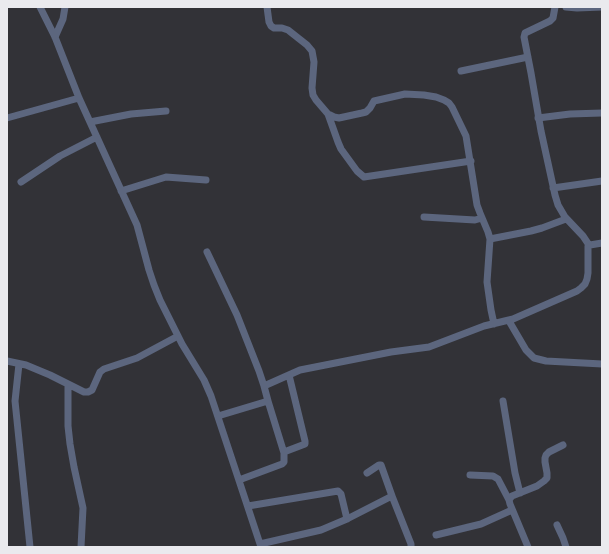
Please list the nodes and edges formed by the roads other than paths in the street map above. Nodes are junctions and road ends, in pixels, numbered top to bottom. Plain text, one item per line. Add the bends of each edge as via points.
1 (40, 7) edge
2 (65, 7) edge
3 (267, 7) edge
4 (555, 7) edge
5 (566, 7) edge
6 (602, 8) edge
7 (55, 37) junction
8 (528, 58) junction
9 (461, 72) dead end
10 (79, 98) junction
11 (166, 112) dead end
12 (602, 113) edge
13 (328, 114) junction
14 (7, 118) edge
15 (538, 118) junction
16 (90, 122) junction
17 (97, 137) junction
18 (470, 161) junction
19 (206, 180) dead end
20 (602, 181) edge
21 (21, 182) dead end
22 (553, 188) junction
23 (121, 191) junction
24 (424, 217) dead end
25 (482, 218) junction
26 (566, 219) junction
27 (490, 239) junction
28 (602, 243) edge
29 (589, 245) junction
30 (207, 252) dead end
31 (509, 321) junction
32 (494, 324) junction
33 (178, 336) junction
34 (7, 361) edge
35 (19, 364) junction
36 (602, 364) edge
37 (288, 375) junction
38 (68, 384) junction
39 (264, 386) junction
40 (268, 401) junction
41 (503, 401) dead end
42 (218, 416) junction
43 (563, 445) dead end
44 (284, 453) junction
45 (367, 473) dead end
46 (470, 475) dead end
47 (239, 480) junction
48 (520, 493) junction
49 (392, 496) junction
50 (509, 500) junction
51 (248, 506) junction
52 (512, 510) junction
53 (347, 519) junction
54 (557, 525) dead end
55 (436, 535) dead end
56 (261, 546) edge
57 (30, 547) edge
58 (81, 547) edge
59 (411, 547) edge
60 (528, 547) edge
61 (566, 547) edge

1 - 7 street
2 - 7 street
3 - 13 street via 271,26 288,30 312,51 313,95
4 - 8 street via 550,21 525,33
5 - 6 street
7 - 10 street
8 - 9 street
8 - 15 street
10 - 14 street
10 - 16 street
11 - 16 street via 131,114
12 - 15 street
13 - 18 street via 341,150 364,177
13 - 18 street via 339,118 366,112 374,101 405,94 436,97 452,107 466,136
15 - 22 street
16 - 17 street
17 - 21 street via 60,156
17 - 23 street
18 - 25 street via 477,205
19 - 23 street via 166,177
20 - 22 street
22 - 26 street
23 - 33 street via 136,225 154,285
24 - 25 street via 475,220
25 - 27 street
26 - 27 street via 531,231
26 - 29 street
27 - 32 street via 487,282
28 - 29 street
29 - 31 street via 588,273 582,288
30 - 39 street via 237,315
31 - 32 street
31 - 36 street via 526,350 534,358
32 - 37 street via 430,347 312,367
33 - 38 street via 137,358 104,369 92,390 88,392
33 - 42 street via 204,380
34 - 35 street
35 - 38 street
35 - 57 street via 15,401
37 - 39 street
37 - 44 street via 305,443
38 - 58 street via 70,444 83,508
39 - 40 street
40 - 42 street
40 - 44 street
41 - 48 street
42 - 47 street
43 - 48 street via 546,455 547,478 544,482
44 - 47 street via 282,464
45 - 49 street via 381,465
46 - 50 street via 493,476 498,479
47 - 51 street
48 - 50 street
49 - 53 street
49 - 59 street
50 - 52 street
51 - 53 street via 338,491
51 - 56 street
52 - 55 street via 481,524
52 - 60 street
53 - 56 street via 321,530
54 - 61 street

